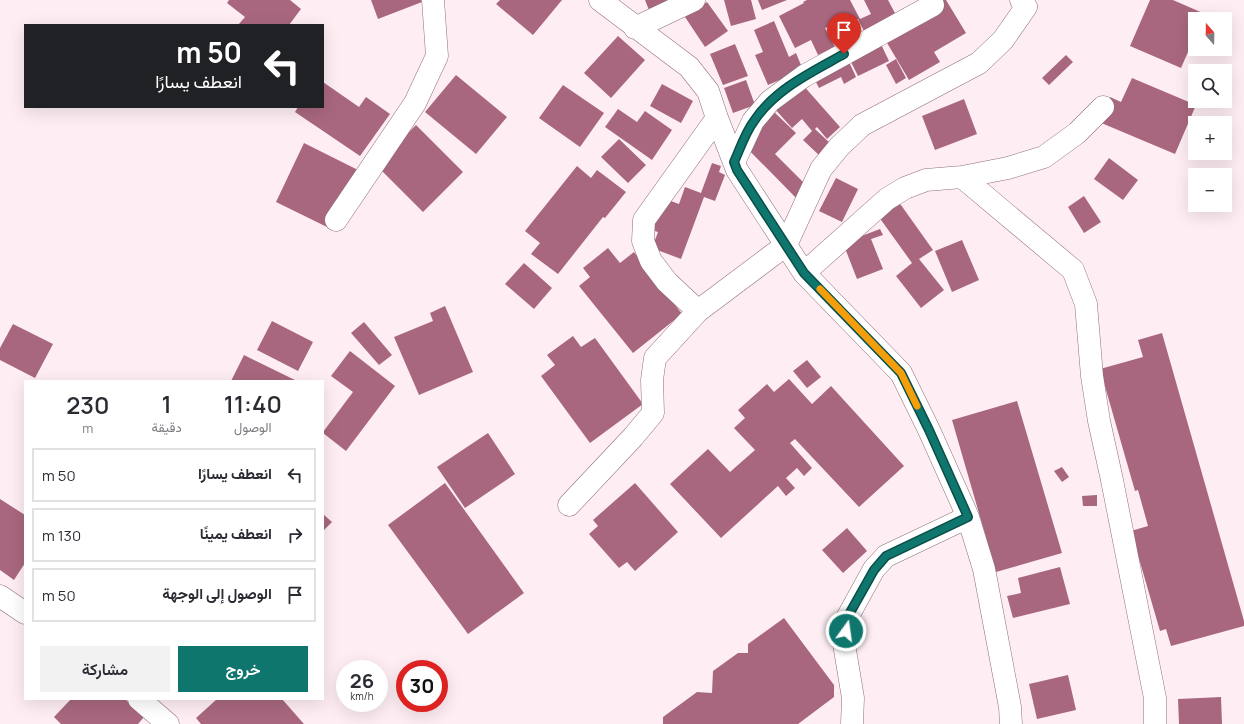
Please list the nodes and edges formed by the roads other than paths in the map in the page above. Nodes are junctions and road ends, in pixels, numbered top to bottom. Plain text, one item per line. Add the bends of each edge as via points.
1 (433, 0) edge
2 (600, 0) edge
3 (694, 0) edge
4 (1021, 0) edge
5 (933, 5) dead end
6 (635, 28) junction
7 (1103, 107) dead end
8 (717, 118) junction
9 (734, 162) junction
10 (962, 177) junction
11 (336, 220) dead end
12 (786, 246) junction
13 (804, 273) junction
14 (698, 311) junction
15 (568, 505) dead end
16 (968, 517) junction
17 (0, 596) edge
18 (24, 612) edge
19 (141, 700) edge
20 (168, 724) edge
21 (852, 724) edge
22 (1011, 724) edge
23 (1155, 724) edge

1 - 11 street via 437,56 414,103
2 - 6 street
3 - 6 street
4 - 12 street via 1026,7 1003,40 979,63 862,124 839,147 820,169
5 - 9 street via 804,76 770,101 753,121
6 - 8 street via 689,67 708,92
7 - 10 street via 1077,133 1044,157 1008,168
8 - 9 street
8 - 14 street via 644,220 643,242 651,261 667,282
9 - 12 street
10 - 13 street via 926,180 905,188 887,199
10 - 23 street via 1073,270 1086,304 1099,421 1155,698
12 - 13 street
12 - 14 street
13 - 16 street via 901,373
14 - 15 street via 655,358 652,380 653,413
16 - 21 street via 886,556 874,570 847,618 844,644 853,698
16 - 22 street via 984,569
17 - 18 street
19 - 20 street

